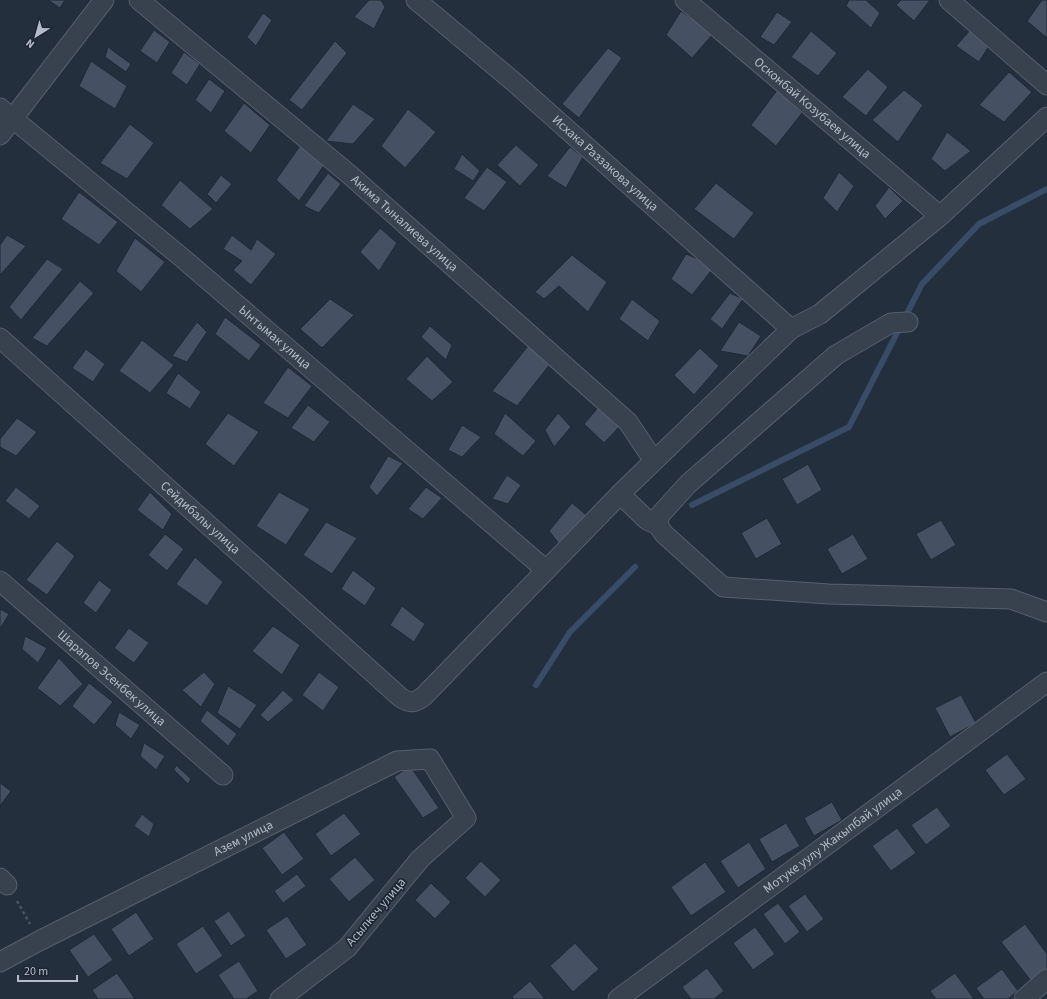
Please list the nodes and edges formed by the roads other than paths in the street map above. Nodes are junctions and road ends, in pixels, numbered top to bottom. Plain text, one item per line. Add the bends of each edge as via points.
1 (104, 0) edge
2 (139, 0) edge
3 (416, 0) edge
4 (685, 0) edge
5 (949, 0) edge
6 (1047, 85) edge
7 (6, 113) edge
8 (1047, 117) edge
9 (0, 135) edge
10 (940, 216) junction
11 (908, 322) dead end
12 (791, 329) junction
13 (0, 338) edge
14 (654, 461) junction
15 (620, 494) junction
16 (658, 525) junction
17 (546, 570) junction
18 (0, 581) edge
19 (1047, 612) edge
20 (1047, 682) edge
21 (223, 775) dead end
22 (466, 818) joint
23 (0, 962) edge
24 (1047, 979) edge
25 (280, 999) edge
26 (618, 999) edge
27 (1024, 999) edge

1 - 7 street
2 - 14 street, Акима Тыналиева улица via 350,175 628,422
3 - 12 street, Исхака Раззакова улица via 514,82
4 - 10 street, Осконбай Козубаев улица
5 - 6 street
7 - 9 street
7 - 17 street, Ынтымак улица via 180,256
8 - 10 street
10 - 12 street via 820,314
11 - 16 street via 891,323 836,355 688,484 659,516
12 - 14 street
13 - 17 street, Сейдибалы улица via 406,701 413,702 424,696
14 - 15 street
15 - 16 street via 647,520
15 - 17 street
16 - 19 street via 664,534 723,587 829,594 1011,599
18 - 21 street, Шарапов Эсенбек улица
20 - 26 street, Мотуке уулу Жакыпбай улица
22 - 23 street, Азем улица via 430,759 397,761
22 - 25 street, Асылкеч улица via 420,859 347,948
24 - 27 street

